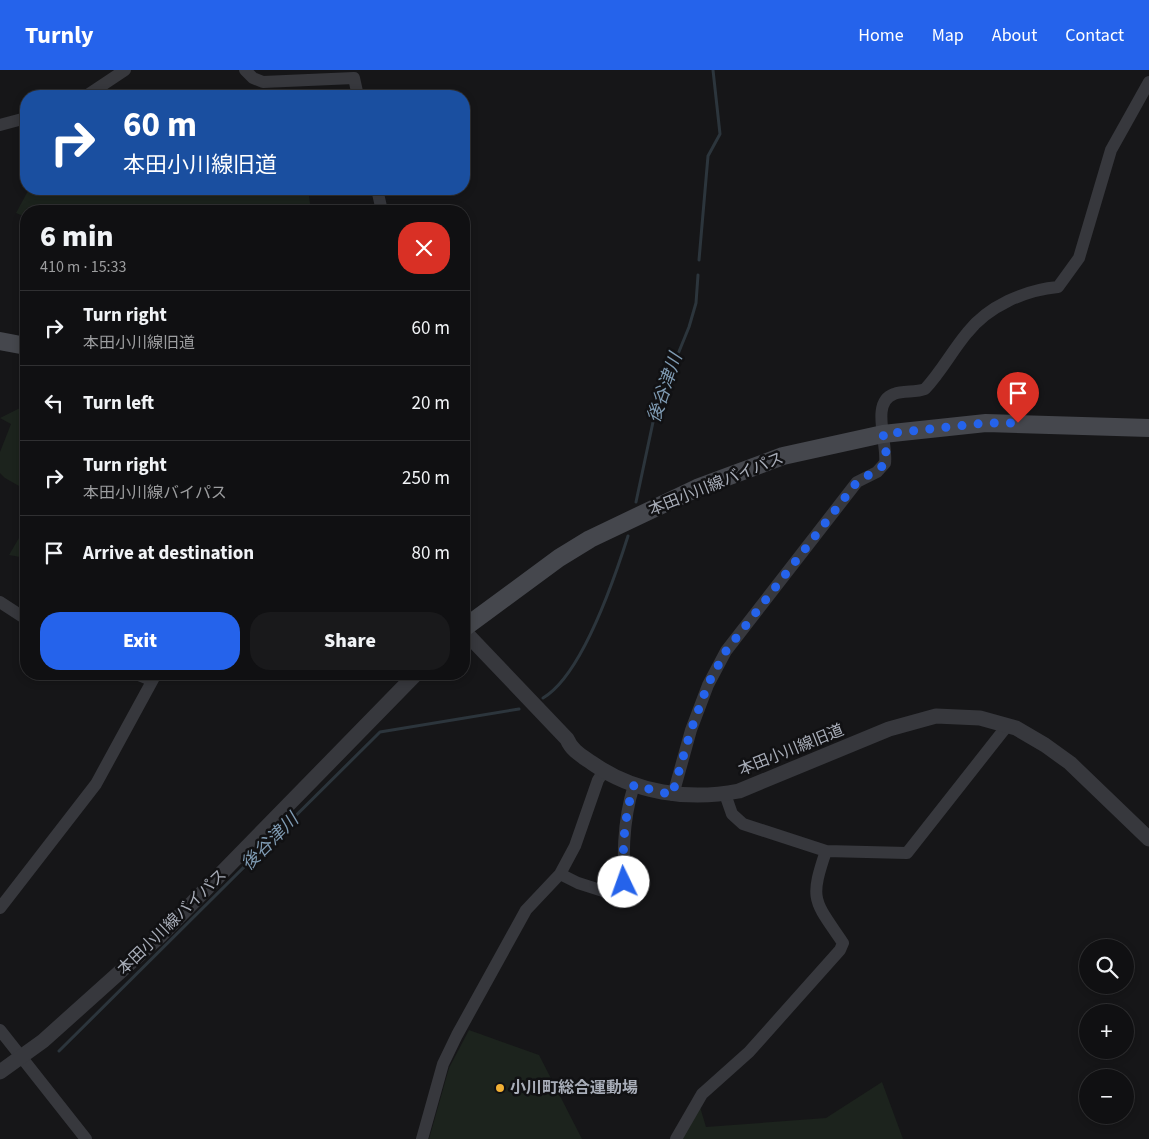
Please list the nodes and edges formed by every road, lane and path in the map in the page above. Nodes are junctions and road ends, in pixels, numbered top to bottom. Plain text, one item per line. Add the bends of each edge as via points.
1 (125, 70) edge
2 (245, 70) edge
3 (1149, 82) edge
4 (95, 90) edge
5 (357, 90) edge
6 (20, 120) edge
7 (0, 125) edge
8 (0, 341) edge
9 (20, 345) edge
10 (1149, 428) edge
11 (883, 434) junction
12 (0, 602) edge
13 (20, 615) edge
14 (470, 625) edge
15 (470, 636) edge
16 (152, 680) edge
17 (410, 680) edge
18 (1007, 726) junction
19 (604, 771) junction
20 (634, 785) junction
21 (725, 794) junction
22 (672, 795) junction
23 (1149, 840) edge
24 (826, 851) junction
25 (560, 874) junction
26 (0, 908) edge
27 (0, 1030) edge
28 (22, 1057) junction
29 (0, 1072) edge
30 (86, 1139) edge
31 (422, 1139) edge
32 (676, 1139) edge

1 - 4 street
2 - 5 street via 263,82 354,78
3 - 11 street via 1111,150 1079,258 1069,274 1058,287 1043,288 1018,297 981,319 968,331 926,389 889,396 880,416
6 - 7 street
8 - 9 main road
10 - 11 main road, 本田小川線バイパス via 986,423
11 - 14 main road, 本田小川線バイパス via 827,445 747,468 638,515 558,558
11 - 22 street via 886,458 882,468 857,482 726,651 708,684
12 - 13 street
15 - 19 street, 本田小川線旧道 via 571,748
16 - 26 street via 96,784
17 - 28 street, 本田小川線バイパス via 160,936
18 - 21 street, 本田小川線旧道 via 980,718 936,716 889,729
18 - 23 street, 本田小川線旧道 via 1045,745 1070,763
18 - 24 street via 907,853
19 - 20 street, 本田小川線旧道
19 - 25 street via 575,846
20 - 22 street, 本田小川線旧道
20 - 25 street via 627,808 623,852 625,898 578,884
21 - 22 street, 本田小川線旧道
21 - 24 street via 732,814 743,824
24 - 32 street via 815,882 815,894 818,907 843,943 840,950 749,1052 702,1094
25 - 31 street via 526,910 457,1035 443,1064
27 - 28 street
28 - 29 street, 本田小川線バイパス
28 - 30 street

